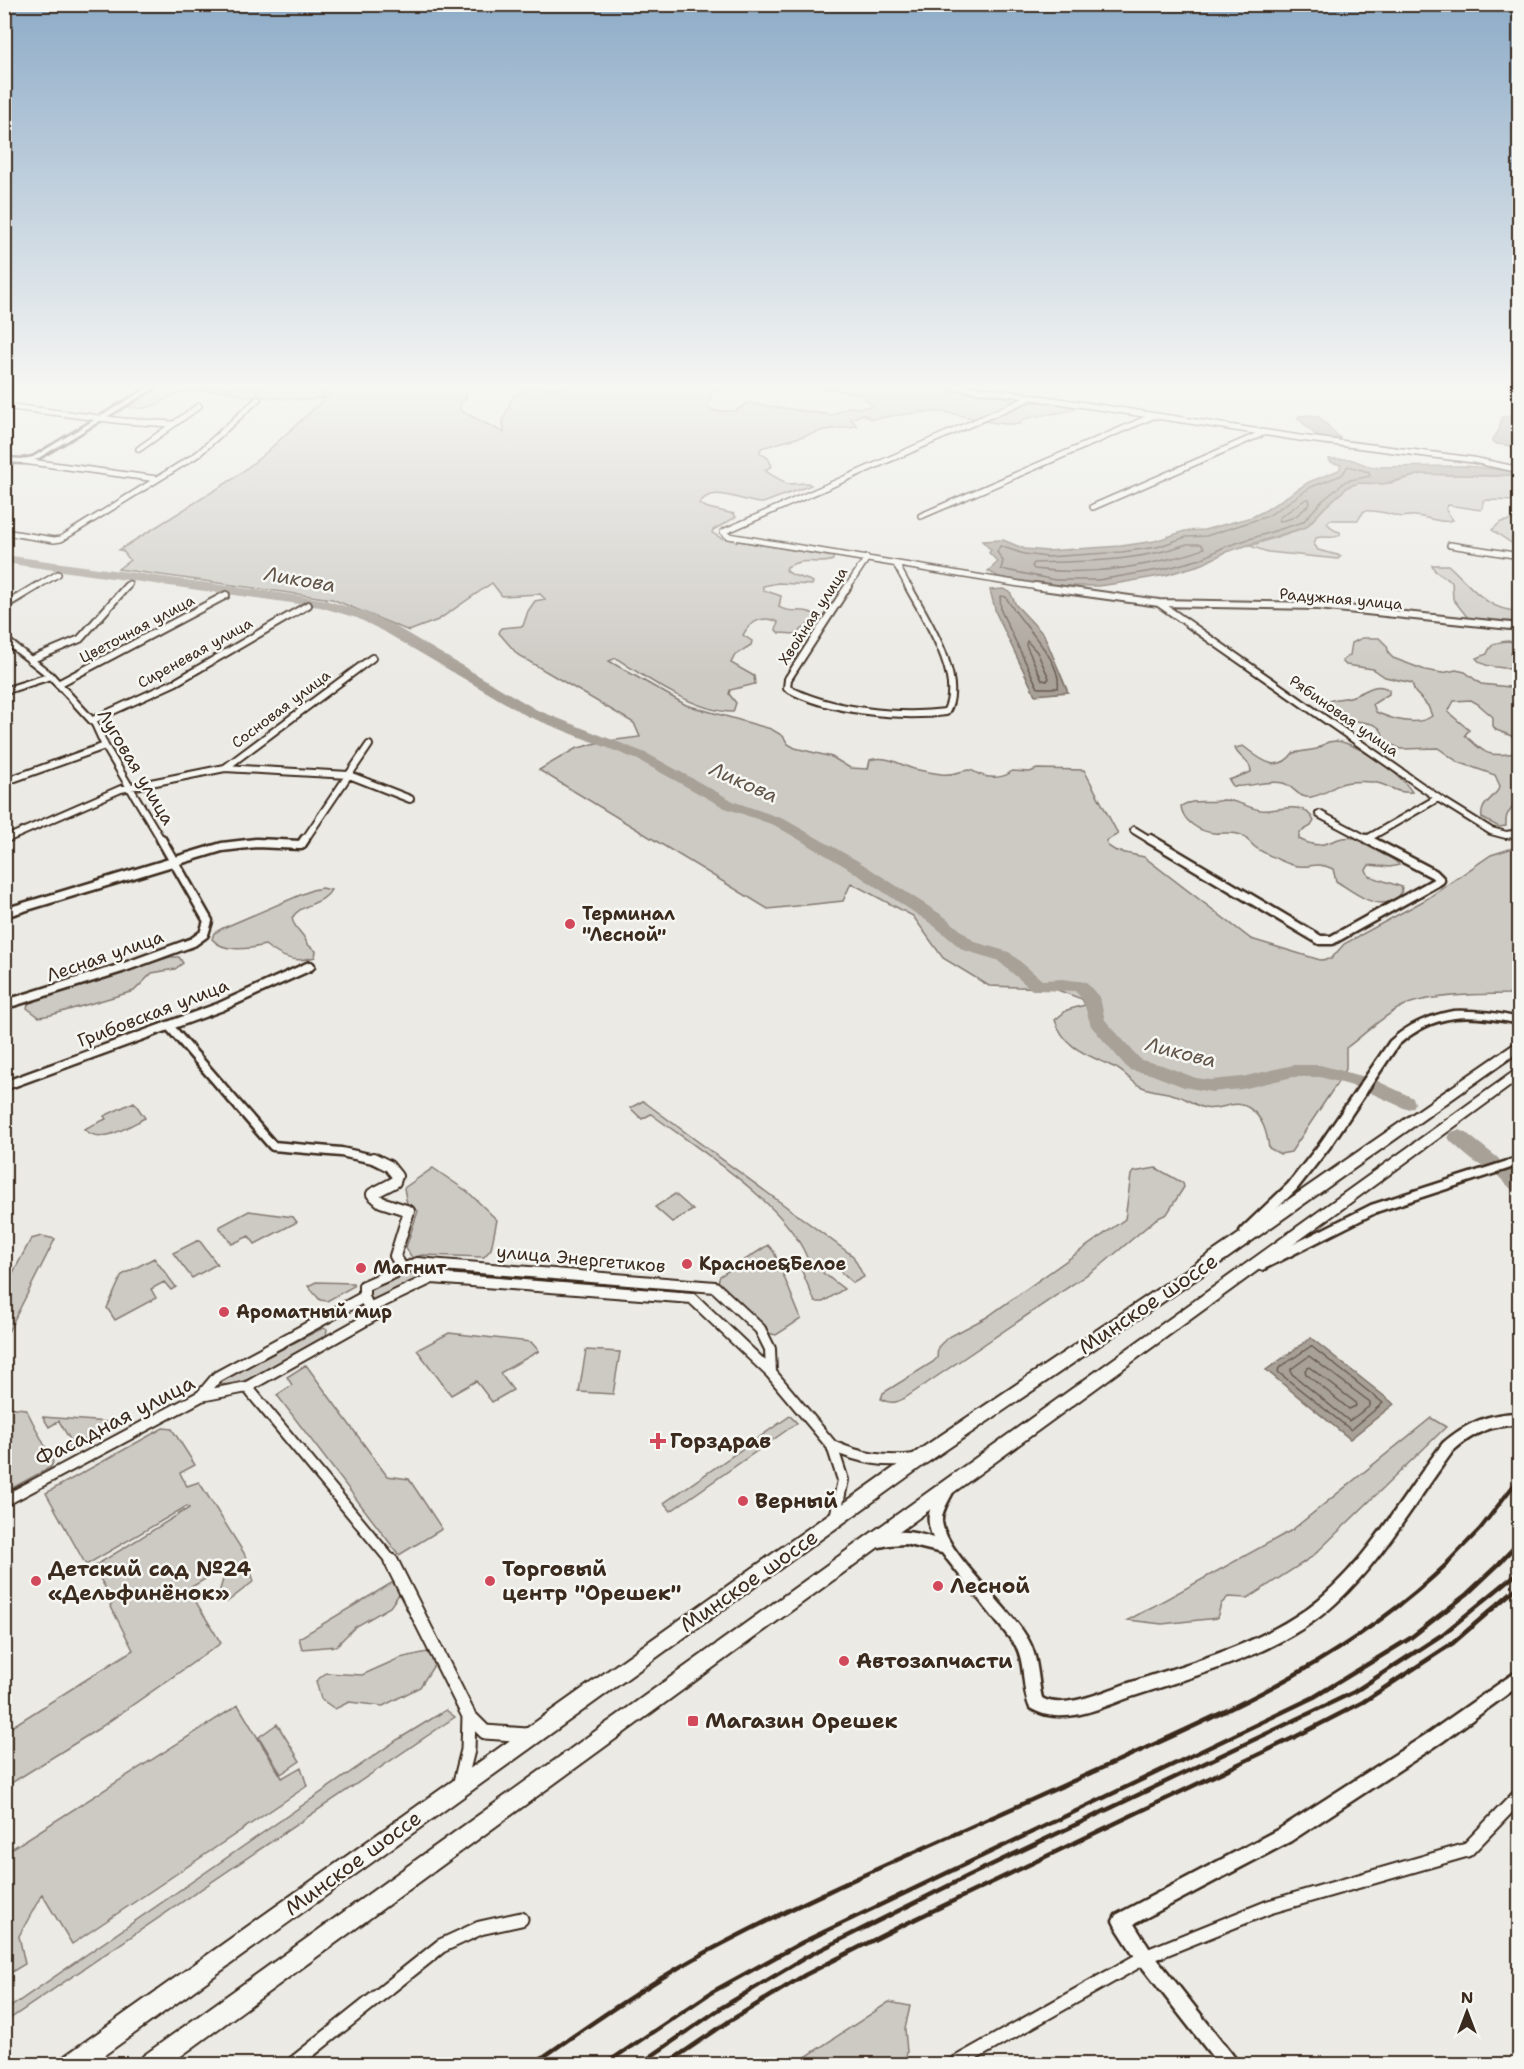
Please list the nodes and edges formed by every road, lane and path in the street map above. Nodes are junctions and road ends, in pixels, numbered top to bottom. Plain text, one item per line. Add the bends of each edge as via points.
1 (150, 484) edge
2 (831, 484) edge
3 (997, 484) edge
4 (1147, 484) edge
5 (1093, 507) dead end
6 (921, 516) dead end
7 (4, 532) edge
8 (1450, 545) dead end
9 (1520, 556) edge
10 (867, 558) junction
11 (896, 564) junction
12 (58, 574) dead end
13 (129, 584) dead end
14 (226, 595) dead end
15 (1159, 603) junction
16 (308, 605) dead end
17 (4, 606) edge
18 (1520, 627) edge
19 (4, 639) edge
20 (372, 658) dead end
21 (30, 660) junction
22 (51, 676) junction
23 (58, 684) junction
24 (4, 691) edge
25 (93, 720) junction
26 (369, 745) dead end
27 (105, 746) junction
28 (225, 768) junction
29 (348, 775) junction
30 (4, 782) edge
31 (131, 786) junction
32 (1438, 798) junction
33 (410, 799) dead end
34 (1319, 814) dead end
35 (1134, 830) dead end
36 (1520, 833) edge
37 (1366, 839) junction
38 (4, 840) edge
39 (175, 860) junction
40 (4, 913) edge
41 (204, 934) joint
42 (310, 966) dead end
43 (4, 994) edge
44 (1520, 1021) edge
45 (169, 1026) junction
46 (1520, 1044) edge
47 (1520, 1072) edge
48 (4, 1086) edge
49 (1520, 1161) edge
50 (1223, 1253) junction
51 (403, 1269) junction
52 (1243, 1274) junction
53 (364, 1297) junction
54 (372, 1312) junction
55 (771, 1373) junction
56 (247, 1387) junction
57 (201, 1396) junction
58 (1520, 1419) edge
59 (832, 1446) junction
60 (922, 1458) junction
61 (953, 1482) junction
62 (4, 1501) edge
63 (835, 1519) junction
64 (945, 1548) junction
65 (861, 1550) junction
66 (1520, 1676) edge
67 (469, 1716) junction
68 (532, 1734) junction
69 (459, 1787) junction
70 (1520, 1795) edge
71 (520, 1919) dead end
72 (1145, 1957) junction
73 (73, 2064) edge
74 (151, 2064) edge
75 (293, 2064) edge
76 (955, 2064) edge
77 (1229, 2064) edge

1 - 7 street via 59,540
2 - 10 street, Радужная улица via 723,532 728,536
3 - 6 street
4 - 5 street
8 - 9 street
10 - 11 street, Радужная улица
10 - 11 street, Хвойная улица via 788,679 788,688 801,696 861,709 946,712 952,703 944,655
11 - 15 street, Радужная улица
12 - 17 street
13 - 21 street via 80,639
14 - 23 street, Цветочная улица
15 - 18 street, Радужная улица via 1318,606
15 - 32 street, Рябиновая улица
16 - 25 street, Сиреневая улица via 173,683
19 - 21 street, Луговая улица
20 - 28 street, Сосновая улица
21 - 22 street, Луговая улица
22 - 23 street, Луговая улица
22 - 24 street
23 - 25 street, Луговая улица
25 - 27 street, Луговая улица
26 - 29 street
27 - 30 street
27 - 31 street, Луговая улица
28 - 29 street
28 - 31 street
29 - 33 street
29 - 39 street via 301,845 238,844
31 - 38 street
31 - 39 street, Луговая улица
32 - 36 street, Рябиновая улица via 1498,834
32 - 37 street
34 - 37 street
35 - 37 street via 1320,940 1332,940 1440,880
39 - 40 street
39 - 41 street, Луговая улица via 208,921
41 - 43 street, Лесная улица via 193,942 122,968 13,1002
42 - 45 street, Грибовская улица
44 - 50 street via 1472,1013 1452,1014 1427,1021 1400,1037 1292,1187
45 - 48 street, Грибовская улица
45 - 51 street via 273,1146 350,1153 388,1163 394,1169 395,1182 372,1194 382,1204 409,1210 395,1256
46 - 50 highway, Минское шоссе
47 - 52 highway, Минское шоссе
49 - 52 street via 1375,1208
50 - 60 highway, Минское шоссе
51 - 53 street, улица Энергетиков via 364,1286
51 - 55 street, улица Энергетиков via 417,1263 715,1287 760,1329 770,1349
52 - 61 highway, Минское шоссе
53 - 54 street
53 - 57 street via 217,1377
54 - 55 street via 432,1278 692,1298
54 - 56 street via 333,1339
55 - 59 street
56 - 57 street, Фасадная улица
56 - 67 street via 395,1566
57 - 62 street, Фасадная улица
58 - 64 street via 1487,1422 1464,1432 1418,1486 1368,1557 1311,1614 1282,1632 1227,1656 1089,1704 1044,1709 1035,1703 1031,1664 1021,1640
59 - 60 street via 875,1461
59 - 63 street via 843,1480
60 - 63 highway, Минское шоссе
61 - 64 street via 935,1518
61 - 65 highway, Минское шоссе
63 - 68 highway, Минское шоссе
64 - 65 street via 893,1537
65 - 74 highway, Минское шоссе
66 - 72 street via 1436,1737 1285,1835 1122,1921
67 - 68 street via 485,1732
67 - 69 street via 469,1755
68 - 69 highway, Минское шоссе
69 - 73 highway, Минское шоссе
70 - 72 street via 1467,1850 1269,1907
71 - 75 street via 494,1921 441,1946
72 - 76 street
72 - 77 street

